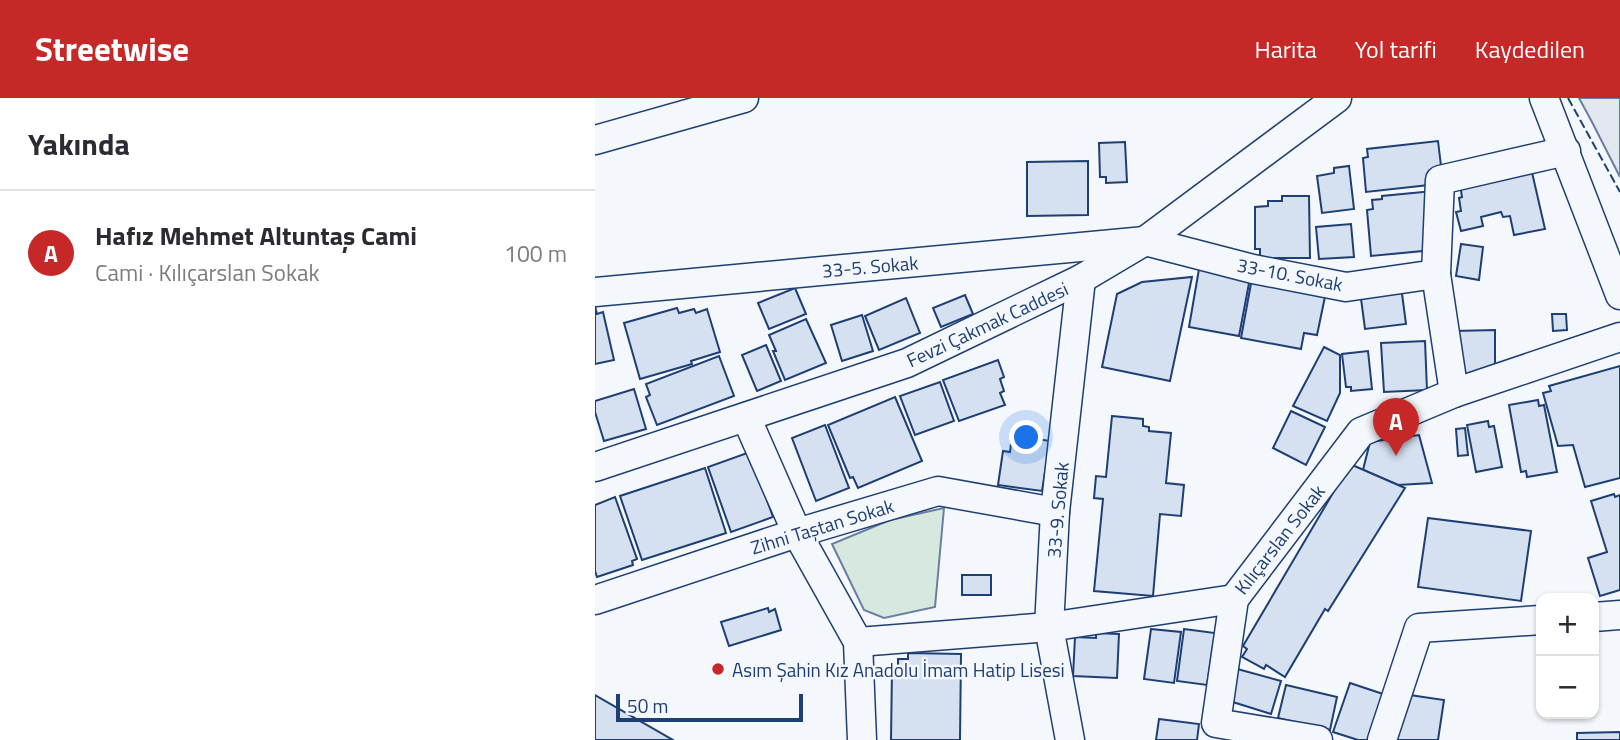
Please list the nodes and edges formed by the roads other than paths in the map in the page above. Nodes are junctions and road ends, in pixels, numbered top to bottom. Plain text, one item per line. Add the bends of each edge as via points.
1 (744, 98) edge
2 (1337, 98) edge
3 (1545, 98) edge
4 (595, 140) edge
5 (1566, 150) junction
6 (1145, 241) junction
7 (1613, 256) edge
8 (1436, 274) junction
9 (1081, 279) junction
10 (595, 292) edge
11 (1620, 295) edge
12 (1620, 337) edge
13 (1454, 393) junction
14 (746, 417) junction
15 (595, 467) edge
16 (1055, 512) junction
17 (797, 533) junction
18 (1234, 599) junction
19 (595, 600) edge
20 (1620, 615) edge
21 (1599, 617) edge
22 (1536, 620) edge
23 (1049, 627) junction
24 (857, 642) junction
25 (862, 740) edge
26 (1070, 740) edge
27 (1318, 740) edge
28 (1382, 740) edge

1 - 4 street
2 - 6 street, Fevzi Çakmak Caddesi
3 - 5 street
5 - 7 street
5 - 8 street via 1440,180
6 - 8 street, 33-10. Sokak via 1346,287
6 - 9 street, Fevzi Çakmak Caddesi
6 - 10 street, 33-5. Sokak
7 - 11 street
8 - 13 street
9 - 14 street, Fevzi Çakmak Caddesi via 907,363
9 - 16 street, 33-9. Sokak
12 - 13 street, Kılıçarslan Sokak
13 - 18 street, Kılıçarslan Sokak via 1361,432
14 - 15 street, Fevzi Çakmak Caddesi
14 - 17 street
16 - 17 street, Zihni Taştan Sokak via 938,491
16 - 23 street, 33-9. Sokak
17 - 19 street, Zihni Taştan Sokak
17 - 24 street
18 - 23 street, Kılıçarslan Sokak
18 - 27 street via 1216,723
20 - 21 street
22 - 28 street via 1419,628
23 - 24 street, Kılıçarslan Sokak
23 - 26 street, 33-9. Sokak
24 - 25 street

